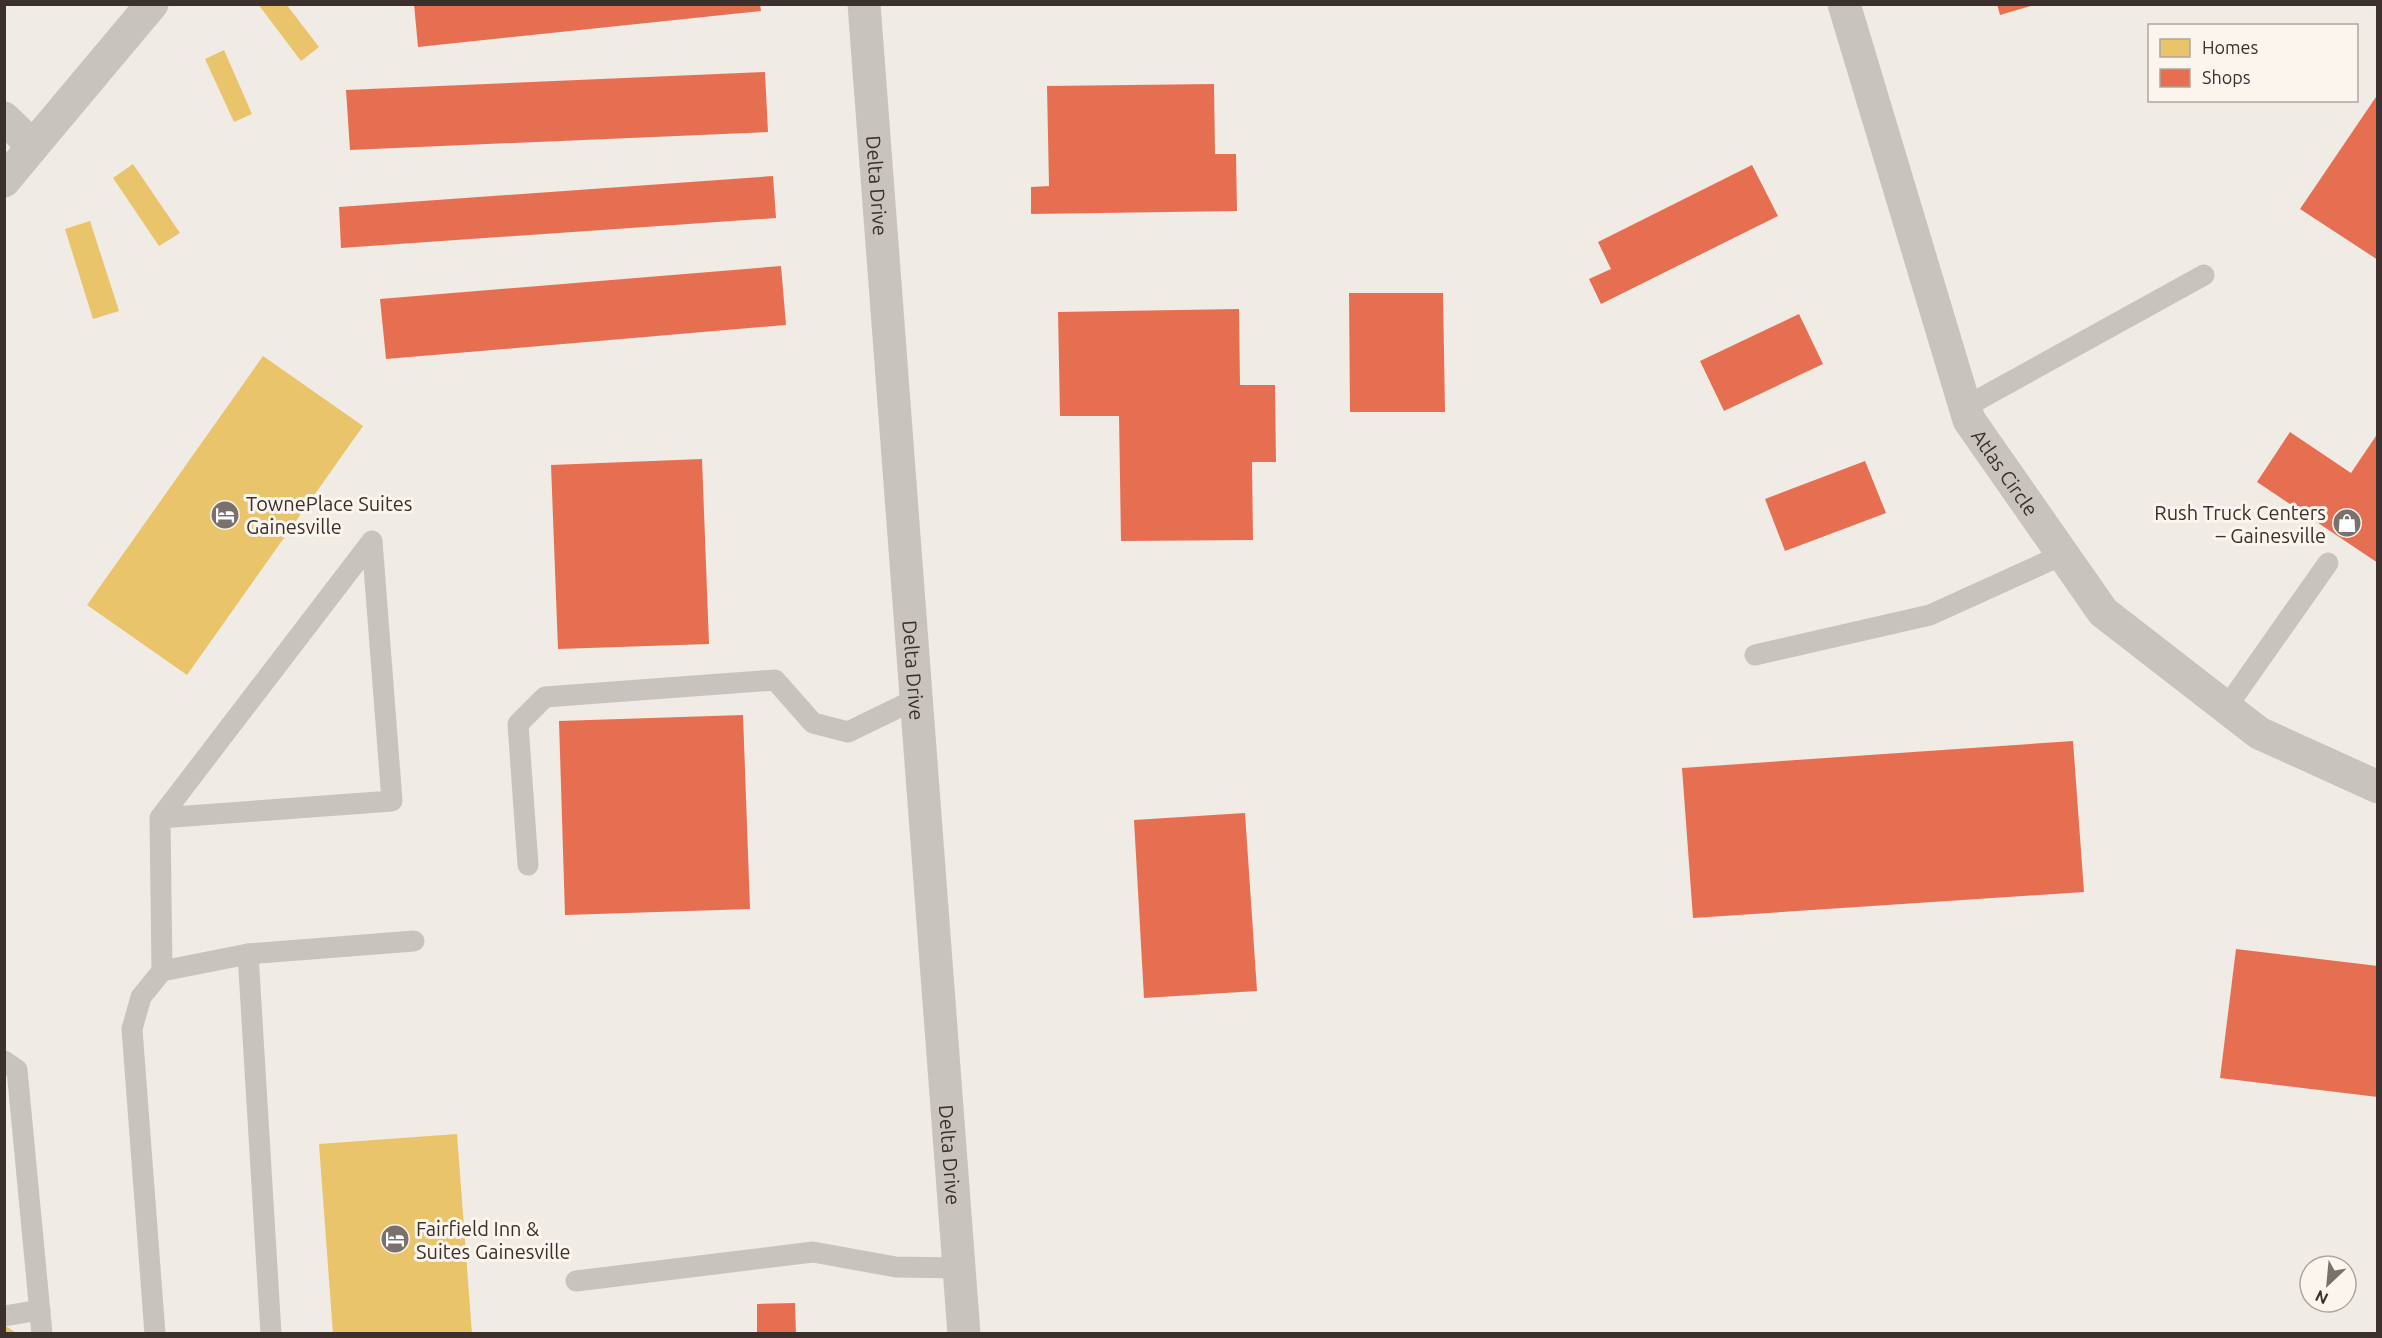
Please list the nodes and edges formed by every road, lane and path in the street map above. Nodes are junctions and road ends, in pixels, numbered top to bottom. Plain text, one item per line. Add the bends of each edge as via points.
1 (152, 4) edge
2 (864, 4) edge
3 (1844, 4) edge
4 (4, 118) edge
5 (33, 146) junction
6 (4, 181) edge
7 (2204, 275) dead end
8 (1965, 407) junction
9 (2062, 555) junction
10 (2328, 563) dead end
11 (1755, 655) dead end
12 (916, 699) junction
13 (2226, 708) junction
14 (2378, 787) edge
15 (160, 818) junction
16 (528, 866) dead end
17 (414, 941) dead end
18 (248, 954) junction
19 (162, 971) junction
20 (4, 1061) edge
21 (959, 1268) junction
22 (576, 1281) dead end
23 (40, 1310) junction
24 (4, 1316) edge
25 (42, 1334) edge
26 (154, 1334) edge
27 (271, 1334) edge
28 (964, 1334) edge

1 - 5 street
2 - 12 street, Delta Drive
3 - 8 street, Atlas Circle
4 - 5 street
5 - 6 street
7 - 8 lane
8 - 9 street, Atlas Circle via 1969,420
9 - 11 lane via 1930,615
9 - 13 street, Atlas Circle via 2103,612
10 - 13 lane
12 - 16 lane via 848,732 813,723 775,680 545,697 518,724
12 - 21 street, Delta Drive
13 - 14 street, Atlas Circle via 2259,733
15 - 15 lane via 287,652 372,541 392,801
15 - 19 lane
17 - 18 lane
18 - 19 lane
18 - 27 lane
19 - 26 lane via 141,997 132,1029
20 - 23 lane via 17,1070
21 - 22 lane via 896,1267 813,1252
21 - 28 street, Delta Drive
23 - 24 lane
23 - 25 lane

